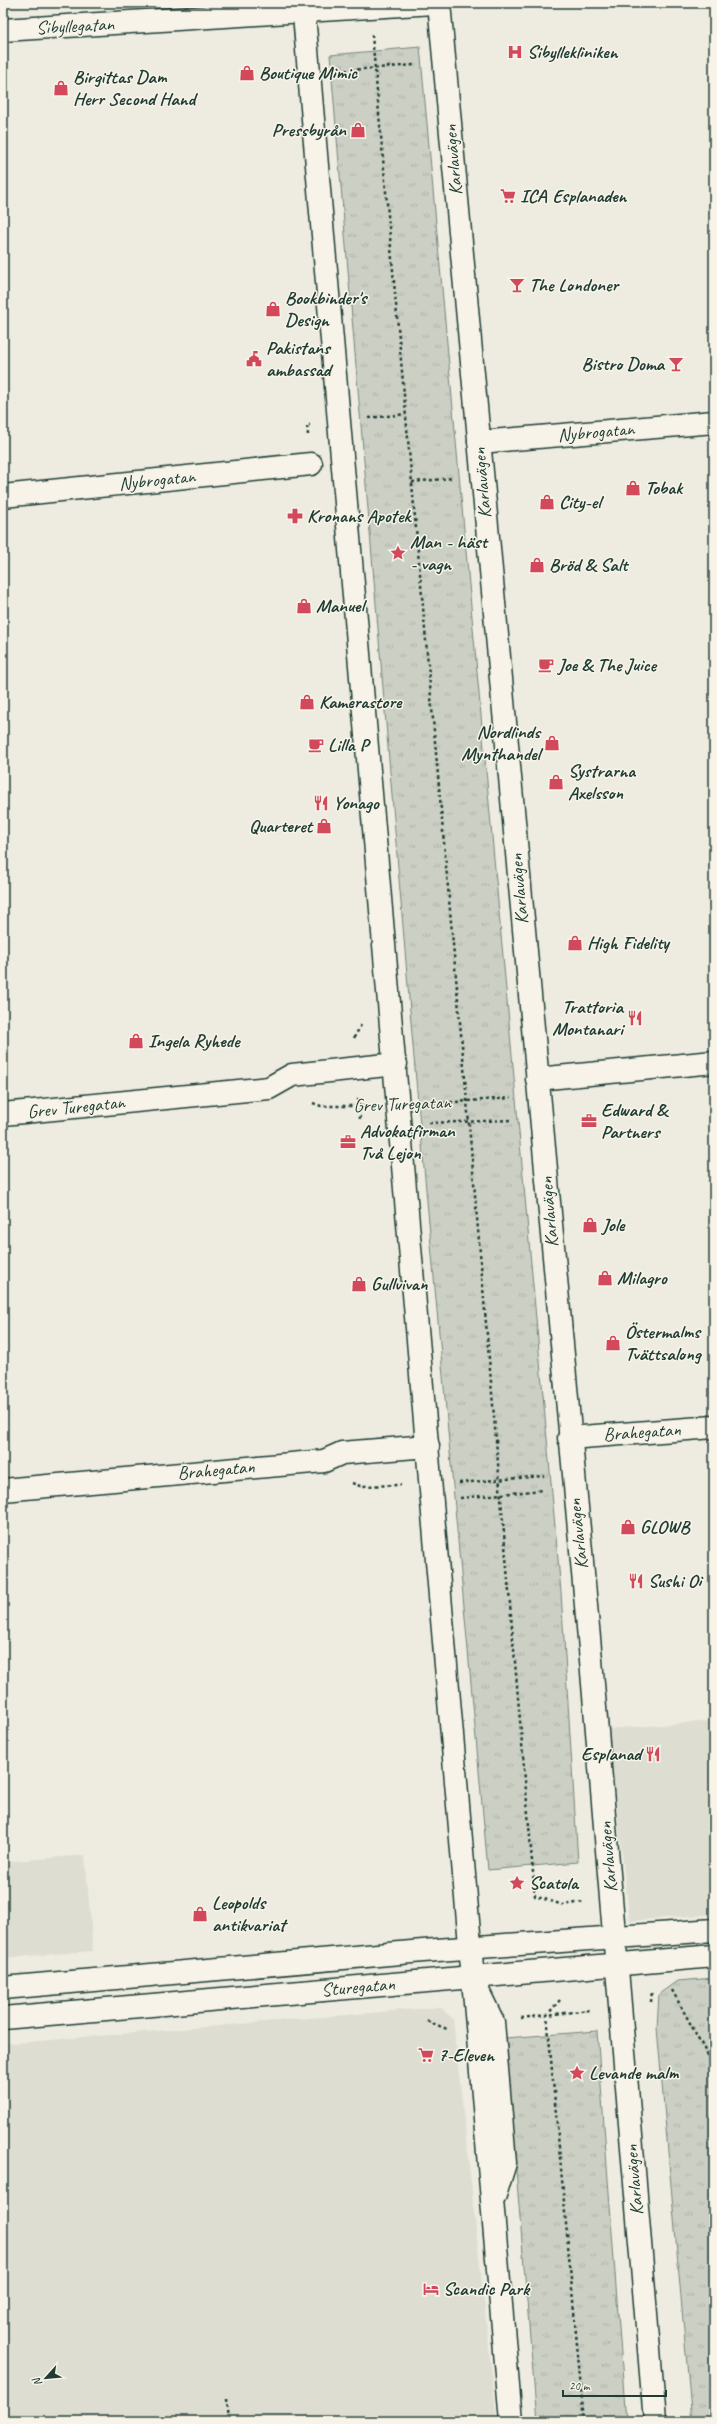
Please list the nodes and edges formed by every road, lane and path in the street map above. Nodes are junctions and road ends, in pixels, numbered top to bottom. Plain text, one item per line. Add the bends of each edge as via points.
1 (434, 3) edge
2 (439, 3) edge
3 (304, 8) edge
4 (370, 8) junction
5 (3, 30) edge
6 (444, 62) junction
7 (375, 68) junction
8 (310, 73) junction
9 (714, 422) edge
10 (478, 442) junction
11 (311, 464) dead end
12 (459, 478) dead end
13 (412, 482) junction
14 (3, 496) edge
15 (714, 1062) edge
16 (396, 1064) junction
17 (269, 1088) junction
18 (537, 1088) junction
19 (467, 1101) junction
20 (399, 1106) junction
21 (3, 1114) edge
22 (517, 1120) dead end
23 (469, 1122) junction
24 (422, 1124) dead end
25 (714, 1427) edge
26 (569, 1438) junction
27 (428, 1446) junction
28 (3, 1490) edge
29 (543, 1490) dead end
30 (501, 1494) junction
31 (454, 1498) dead end
32 (563, 1905) dead end
33 (714, 1930) edge
34 (615, 1937) junction
35 (470, 1948) junction
36 (714, 1956) edge
37 (617, 1965) junction
38 (472, 1977) junction
39 (3, 1988) edge
40 (671, 1988) dead end
41 (561, 1998) dead end
42 (590, 2010) dead end
43 (547, 2015) junction
44 (3, 2018) edge
45 (517, 2019) dead end
46 (427, 2021) dead end
47 (448, 2030) dead end
48 (714, 2067) edge
49 (227, 2399) dead end
50 (229, 2421) edge
51 (511, 2421) edge
52 (584, 2421) edge
53 (655, 2421) edge

1 - 4 street, Sibyllegatan
2 - 6 street, Karlavägen
3 - 4 street, Sibyllegatan
3 - 5 street, Sibyllegatan
3 - 8 street
4 - 7 path
6 - 7 path
6 - 10 street, Karlavägen
7 - 8 path
7 - 13 path
8 - 16 street
9 - 10 street, Nybrogatan
10 - 18 street, Karlavägen
11 - 14 street, Nybrogatan
12 - 13 path
13 - 19 path
15 - 18 street
16 - 17 street, Grev Turegatan via 292,1075
16 - 20 street
17 - 20 path, Grev Turegatan via 321,1106
17 - 21 street, Grev Turegatan
18 - 19 path, Grev Turegatan
18 - 26 street, Karlavägen
19 - 20 path, Grev Turegatan
19 - 23 path
20 - 27 street
22 - 23 path, Grev Turegatan
23 - 24 path, Grev Turegatan
23 - 30 path
25 - 26 street, Brahegatan
26 - 34 street, Karlavägen
27 - 28 street, Brahegatan via 342,1453 324,1460
27 - 35 street
29 - 30 path
30 - 31 path
30 - 32 path via 535,1896
33 - 34 street, Sturegatan
34 - 35 street, Sturegatan
34 - 37 street, Karlavägen
35 - 38 street
35 - 39 street, Sturegatan
36 - 37 street, Sturegatan
37 - 38 street, Sturegatan
37 - 53 street, Karlavägen
38 - 44 street, Sturegatan
38 - 51 street
40 - 48 path
41 - 43 path
42 - 43 path
43 - 45 path
43 - 52 path
46 - 47 path
49 - 50 path

